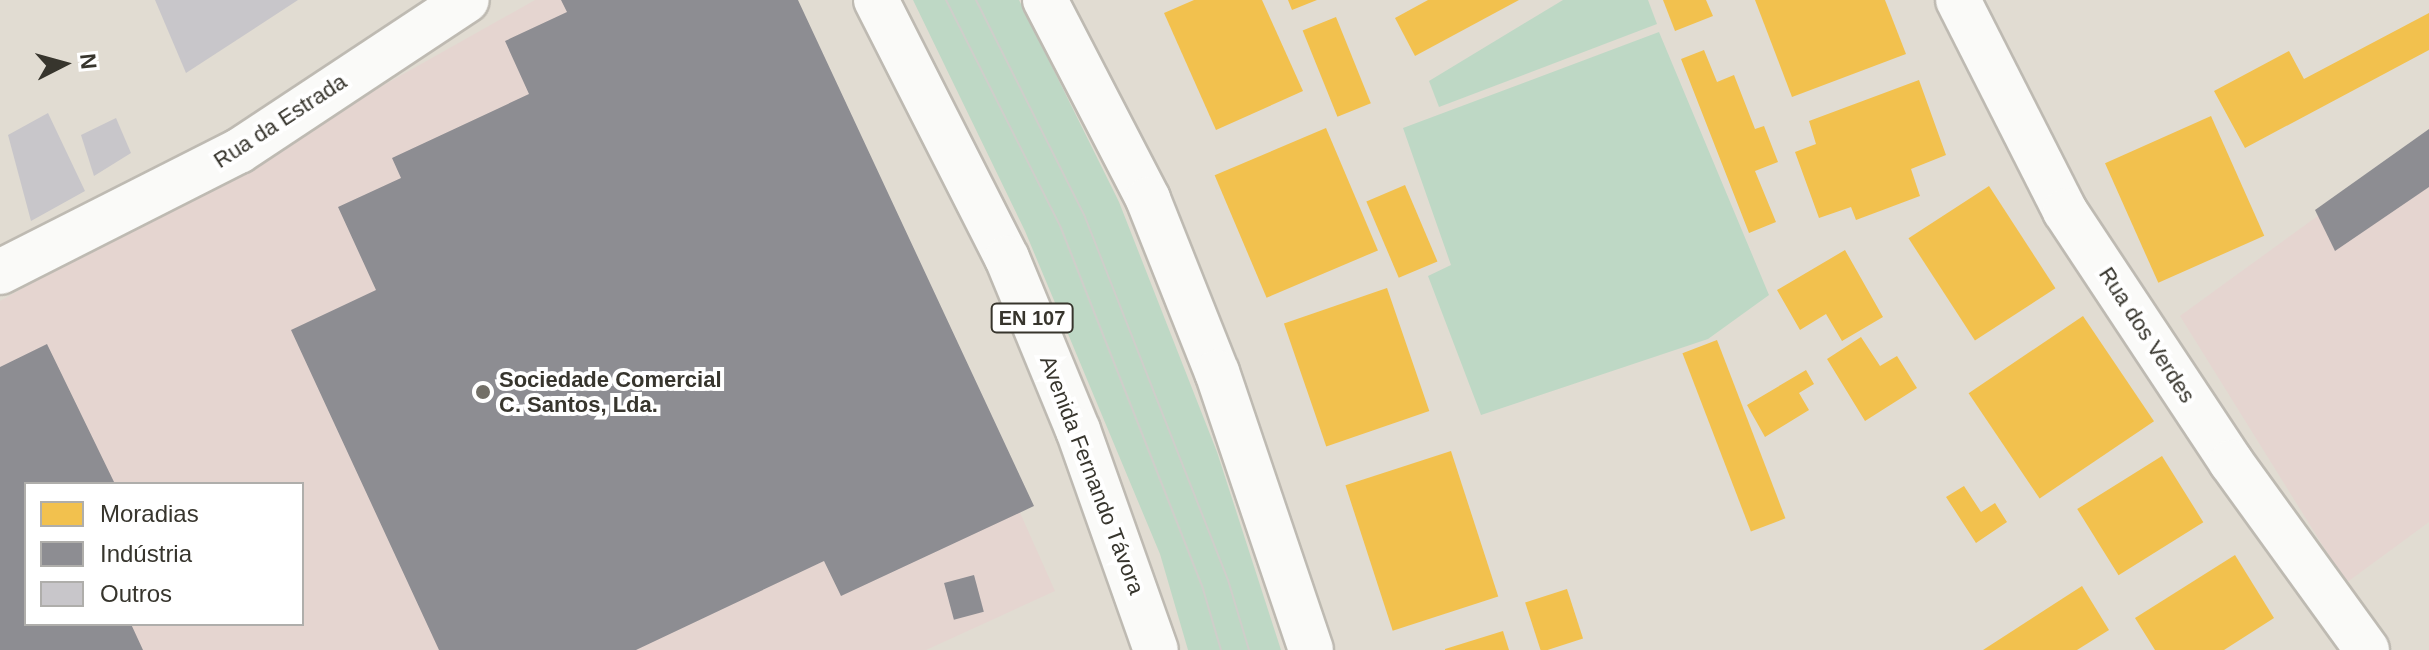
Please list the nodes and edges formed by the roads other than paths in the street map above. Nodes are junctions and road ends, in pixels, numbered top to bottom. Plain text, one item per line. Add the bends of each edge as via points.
1 (467, 0) edge
2 (876, 0) edge
3 (1045, 0) edge
4 (1958, 0) edge
5 (0, 272) edge
6 (1156, 650) edge
7 (1311, 650) edge
8 (2367, 650) edge

1 - 5 main road, Rua da Estrada via 239,151
2 - 6 main road, Avenida Fernando Távora / EN 107 via 1007,258 1078,430
3 - 7 main road via 1148,199 1217,372
4 - 8 main road, Rua dos Verdes via 2065,211 2231,462

